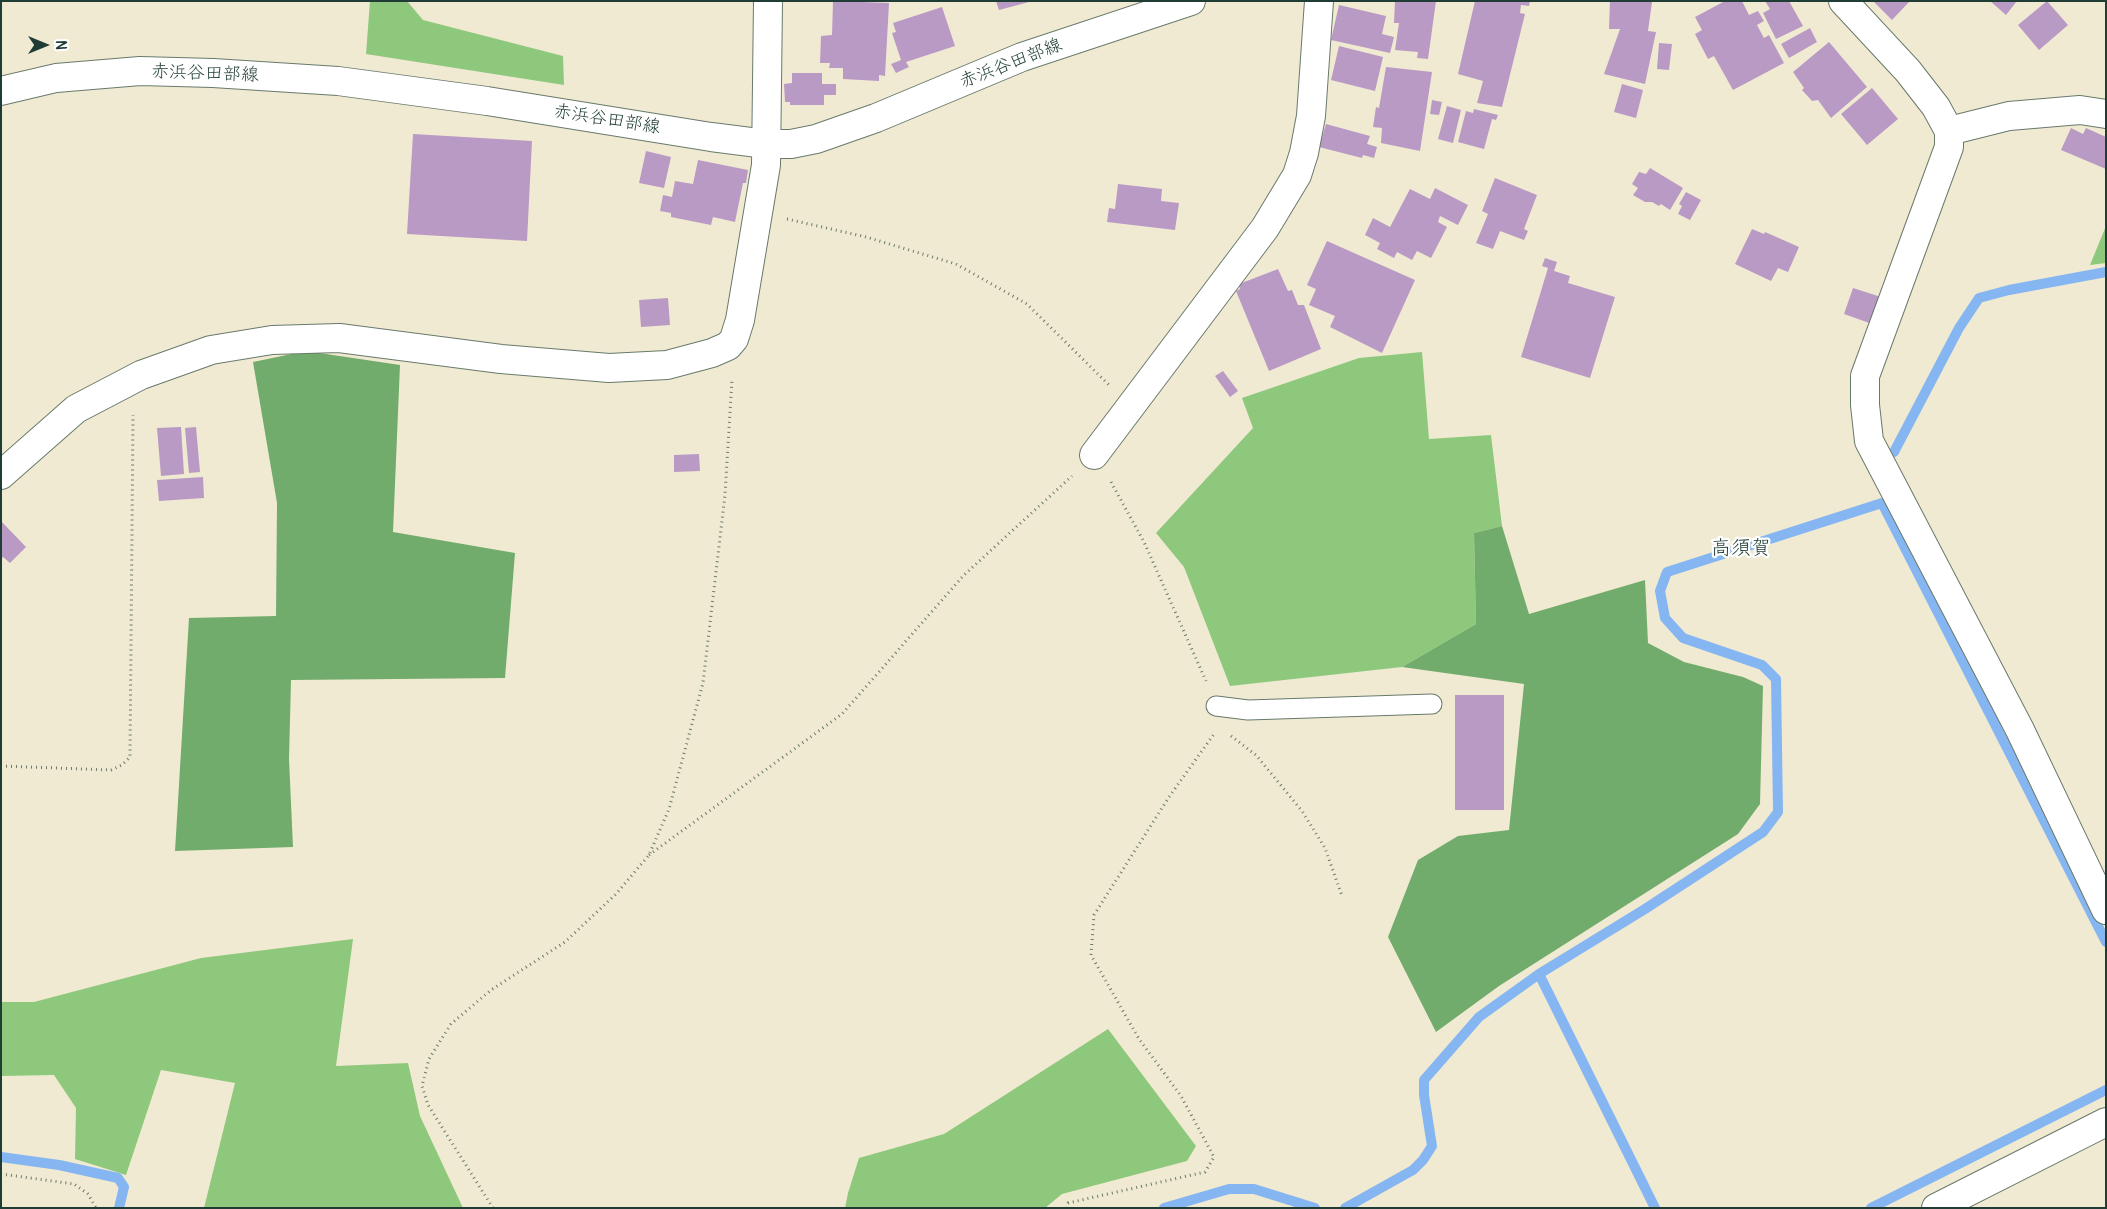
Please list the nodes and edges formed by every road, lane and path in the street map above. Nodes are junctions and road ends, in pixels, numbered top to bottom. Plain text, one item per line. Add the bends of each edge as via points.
1 (768, 1) edge
2 (1191, 1) edge
3 (1319, 1) edge
4 (1843, 1) edge
5 (1, 91) edge
6 (2106, 114) edge
7 (1949, 131) junction
8 (766, 144) junction
9 (756, 212) junction
10 (728, 346) junction
11 (133, 379) junction
12 (1131, 407) junction
13 (1094, 455) junction
14 (1, 475) edge
15 (1432, 704) dead end
16 (1216, 706) junction
17 (1218, 727) junction
18 (1, 766) edge
19 (649, 856) junction
20 (1342, 896) dead end
21 (2106, 910) edge
22 (2106, 1122) edge
23 (1, 1174) edge
24 (96, 1208) edge
25 (493, 1208) edge
26 (1067, 1208) edge
27 (1936, 1208) edge

1 - 8 street
2 - 8 street, 赤浜谷田部線 via 1022,57 876,118 791,144
3 - 12 street via 1311,116 1297,175 1265,228
4 - 7 street via 1908,71
5 - 8 street, 赤浜谷田部線 via 56,78 140,71 338,81
6 - 7 street via 2080,110 2009,116
7 - 21 street via 1949,147 1865,376 1869,441 2020,730
8 - 9 street via 766,165
9 - 10 street via 740,320 734,339
9 - 12 path via 866,237 956,264 1027,304
10 - 11 street via 668,364 609,368 501,359 339,338 272,340 211,350
10 - 19 path via 732,377 725,495 703,683 669,809
11 - 14 street via 76,409
11 - 18 path via 130,757 111,770
12 - 13 street
13 - 16 path via 1144,542
13 - 19 path via 964,575 842,714
15 - 16 lane via 1248,710
16 - 17 path
17 - 20 path via 1256,755 1302,810 1325,848
17 - 26 path via 1094,915 1091,955 1139,1039 1181,1096 1214,1157 1205,1172 1068,1203
19 - 25 path via 616,894 565,942 491,990 451,1024 429,1059 422,1086 428,1105
22 - 27 street
23 - 24 path via 74,1184 88,1194

